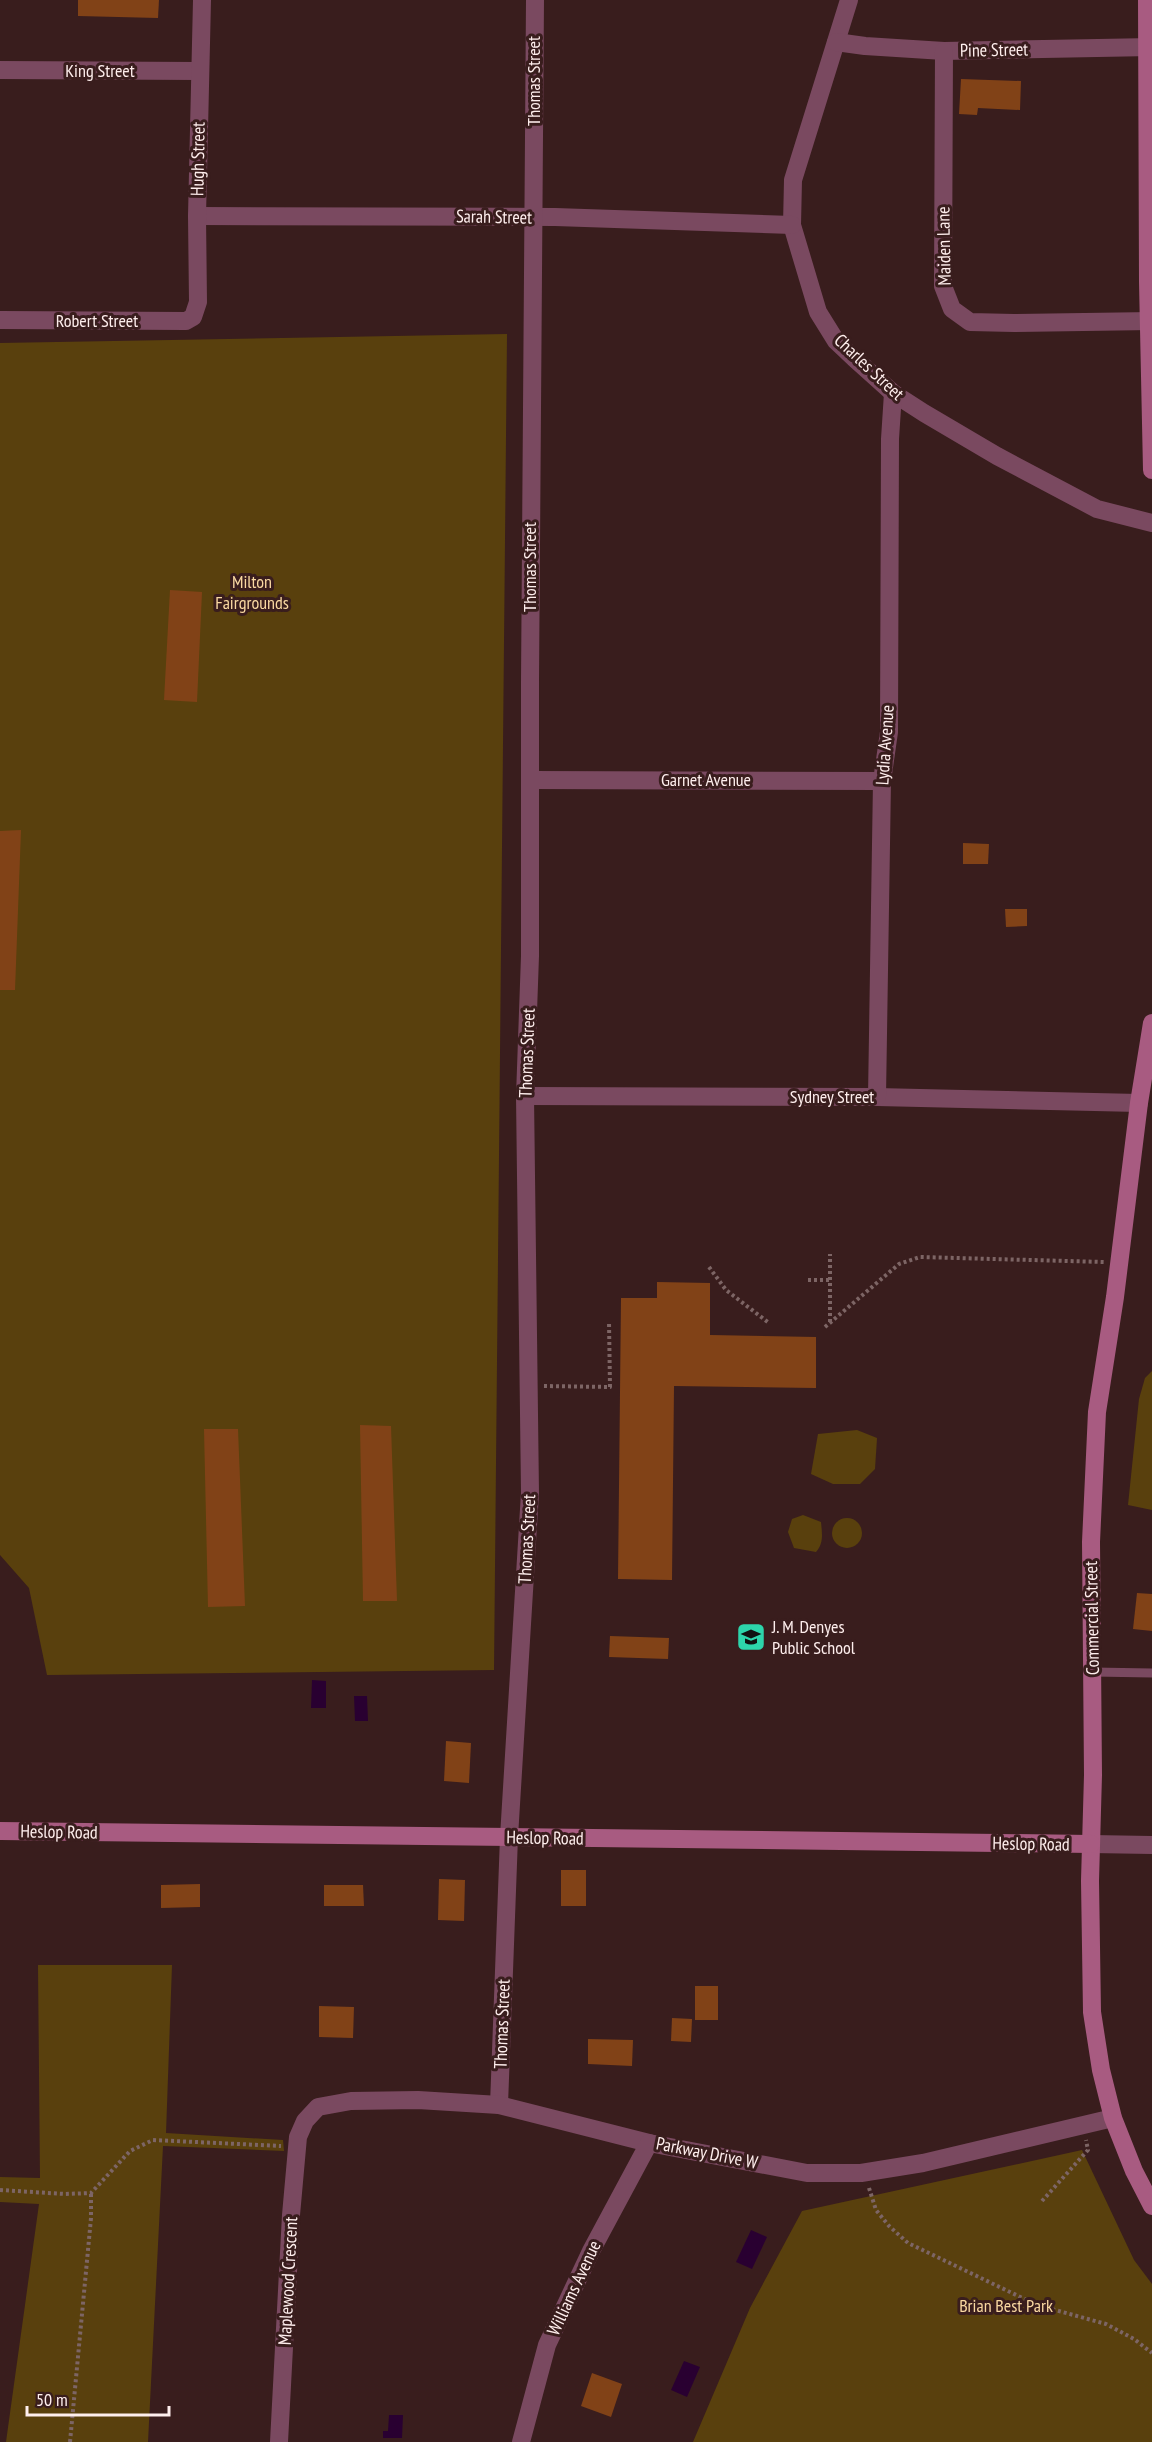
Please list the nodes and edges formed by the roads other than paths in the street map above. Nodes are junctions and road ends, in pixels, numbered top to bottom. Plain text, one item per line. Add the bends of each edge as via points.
1 (202, 0) edge
2 (534, 0) edge
3 (849, 0) edge
4 (1147, 0) edge
5 (836, 42) junction
6 (1149, 47) edge
7 (944, 51) junction
8 (0, 70) edge
9 (200, 71) junction
10 (197, 216) junction
11 (533, 218) junction
12 (792, 225) junction
13 (193, 317) joint
14 (0, 320) edge
15 (1151, 321) edge
16 (893, 393) junction
17 (1152, 470) edge
18 (1152, 523) edge
19 (531, 780) junction
20 (882, 781) junction
21 (1152, 1023) edge
22 (525, 1096) junction
23 (877, 1097) junction
24 (1139, 1103) junction
25 (1092, 1672) junction
26 (1152, 1673) edge
27 (0, 1831) edge
28 (509, 1837) junction
29 (1091, 1844) junction
30 (1152, 1845) edge
31 (499, 2105) junction
32 (1113, 2118) junction
33 (305, 2121) joint
34 (649, 2143) junction
35 (1152, 2206) edge
36 (279, 2442) edge
37 (521, 2442) edge

1 - 9 street, Hugh Street
2 - 11 street, Thomas Street
3 - 5 street, Charles Street
4 - 6 street
5 - 7 street, Pine Street
5 - 12 street, Charles Street via 793,180
6 - 7 street, Pine Street
6 - 15 street
7 - 15 street, Maiden Lane via 943,286 952,309 970,321
8 - 9 street, King Street
9 - 10 street, Hugh Street
10 - 11 street, Sarah Street
10 - 13 street, Hugh Street via 198,302
11 - 12 street, Sarah Street
11 - 19 street, Thomas Street
12 - 16 street, Charles Street via 818,312 836,341
13 - 14 street, Robert Street via 186,321
15 - 17 street
16 - 18 street, Charles Street via 997,456 1097,509
16 - 20 street, Lydia Avenue via 889,732
19 - 20 street, Garnet Avenue
19 - 22 street, Thomas Street
20 - 23 street, Lydia Avenue
21 - 24 street, Commercial Street
22 - 23 street, Sydney Street
22 - 28 street, Thomas Street via 530,1493
23 - 24 street, Sydney Street
24 - 25 street, Commercial Street via 1097,1412 1091,1542
25 - 26 lane
25 - 29 street, Commercial Street
27 - 28 street, Heslop Road
28 - 29 street, Heslop Road
28 - 31 street, Thomas Street
29 - 30 street
29 - 32 street, Commercial Street via 1092,2012
31 - 33 street, Parkway Drive W via 351,2101 318,2107
31 - 34 street, Parkway Drive W
32 - 34 street, Parkway Drive W via 923,2163 867,2172 807,2173
32 - 35 street, Commercial Street
33 - 36 street, Maplewood Crescent via 298,2137 291,2215
34 - 37 street, Williams Avenue via 547,2344

